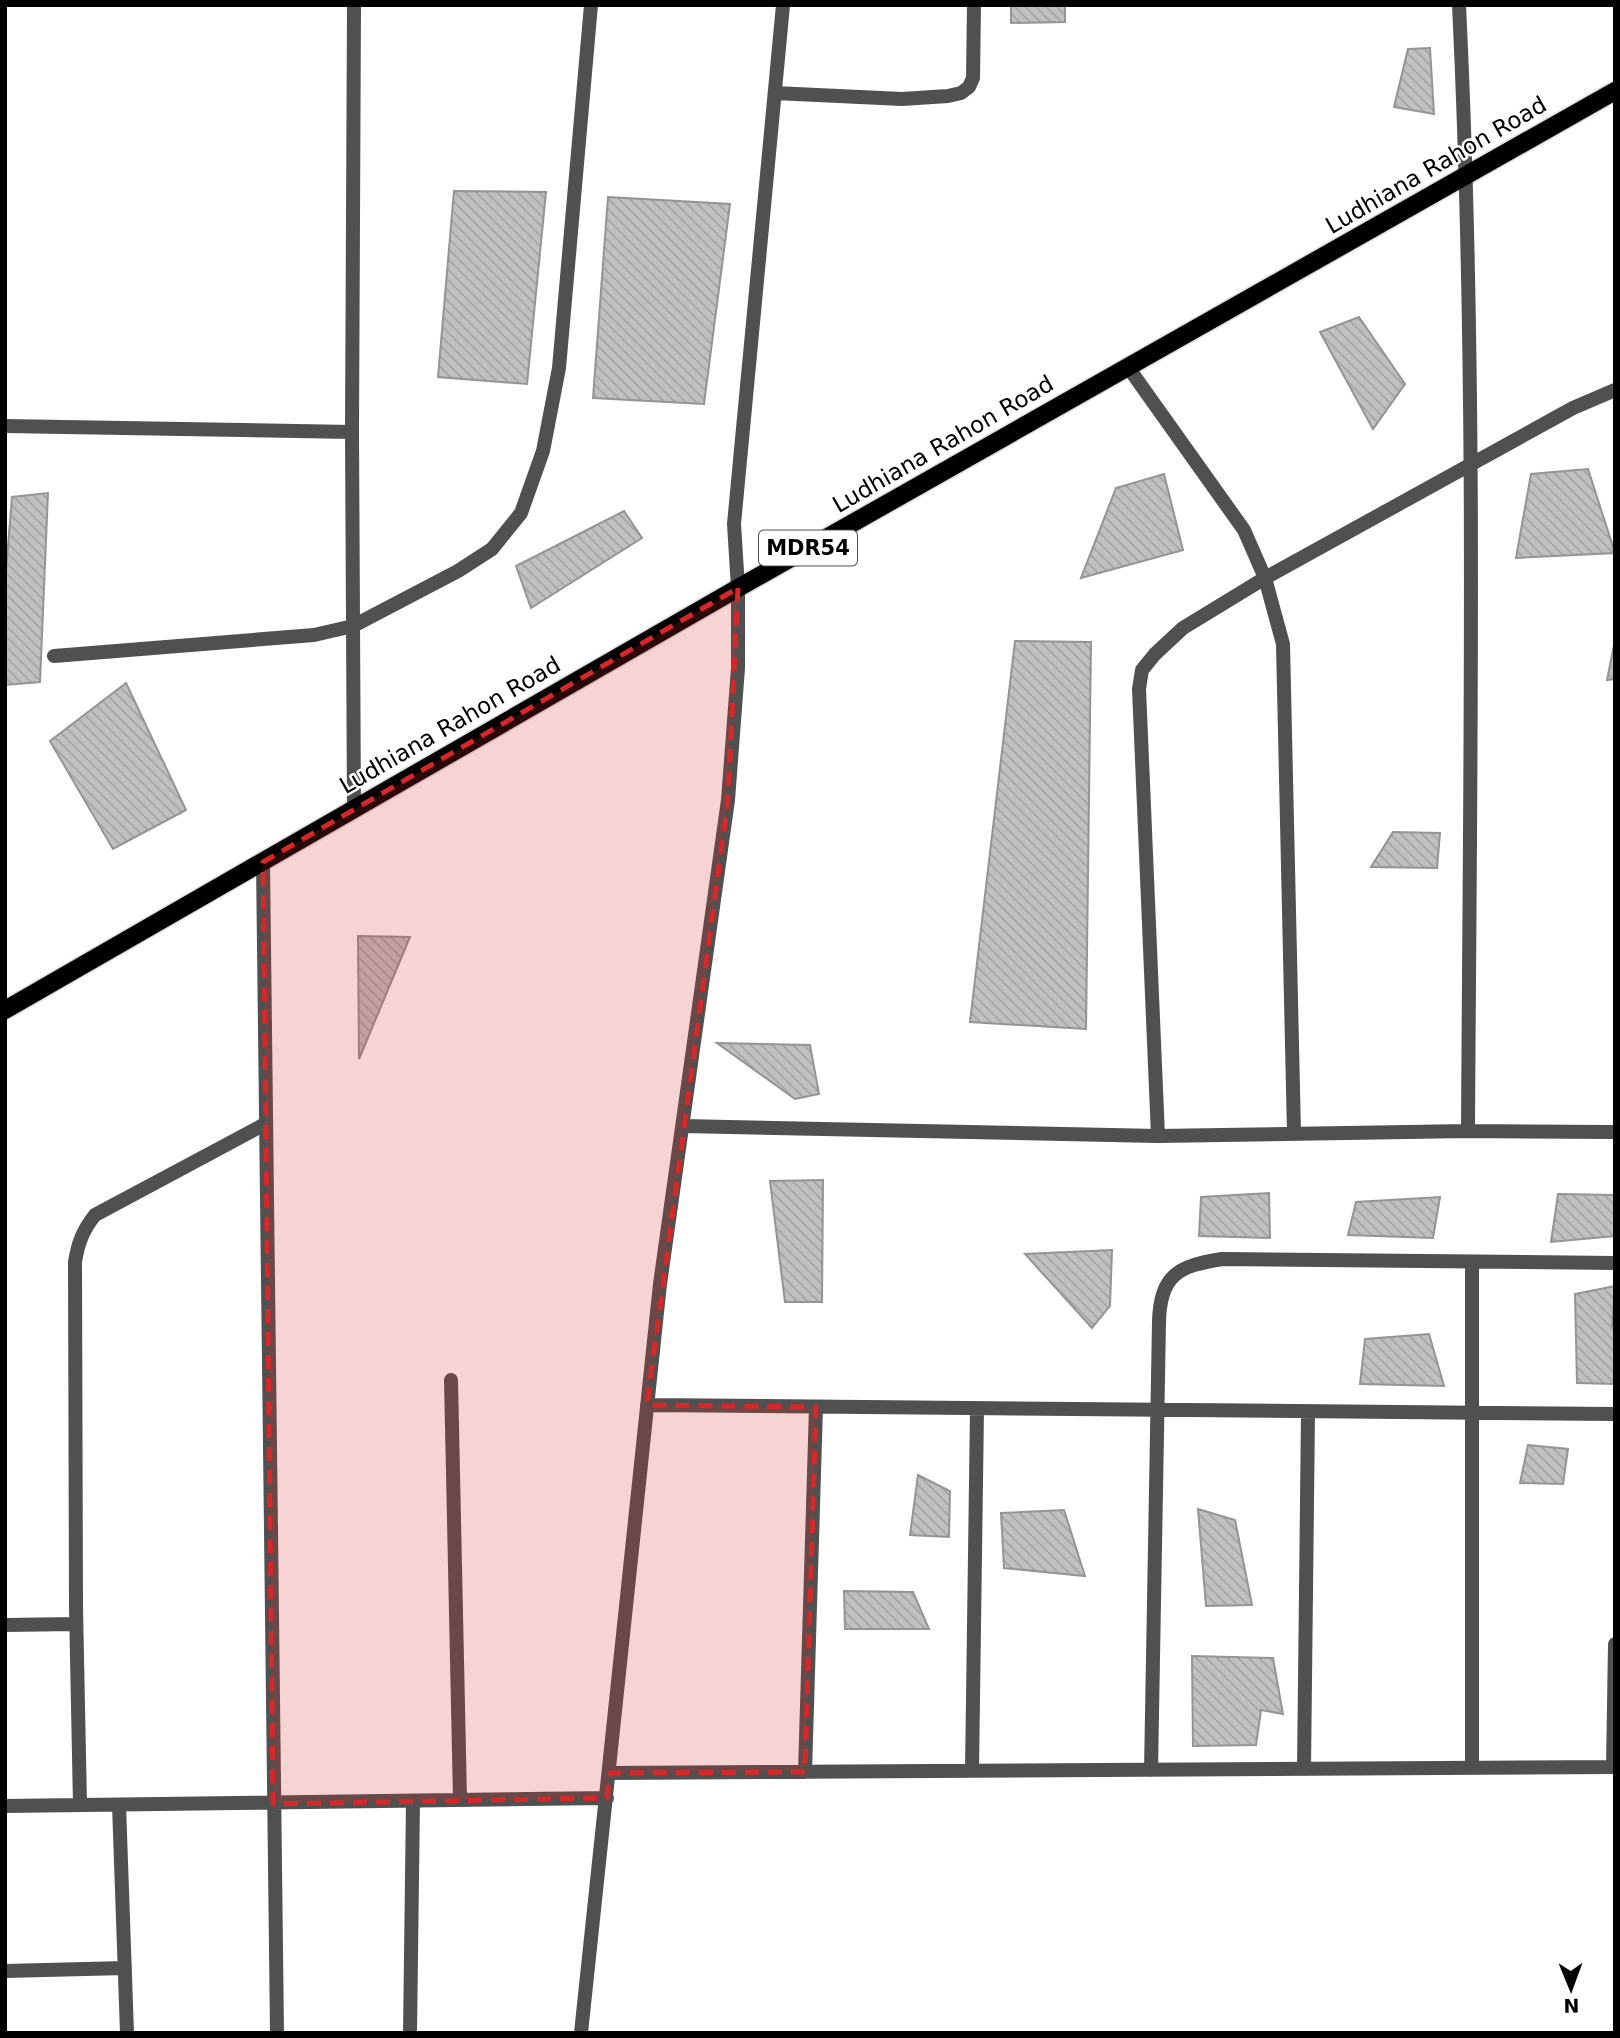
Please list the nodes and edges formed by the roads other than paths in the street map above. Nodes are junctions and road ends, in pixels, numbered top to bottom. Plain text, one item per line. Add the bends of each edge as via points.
1 (354, 5) edge
2 (591, 5) edge
3 (783, 5) edge
4 (974, 5) edge
5 (1459, 5) edge
6 (1615, 91) edge
7 (775, 93) junction
8 (1467, 175) junction
9 (1128, 367) junction
10 (1615, 390) edge
11 (5, 426) edge
12 (352, 432) junction
13 (1471, 464) junction
14 (1265, 578) junction
15 (738, 588) junction
16 (353, 626) junction
17 (54, 656) dead end
18 (354, 809) junction
19 (263, 862) junction
20 (5, 1010) edge
21 (265, 1124) junction
22 (682, 1126) junction
23 (1468, 1131) junction
24 (1294, 1132) junction
25 (1615, 1132) edge
26 (1158, 1136) junction
27 (1472, 1262) junction
28 (1615, 1263) edge
29 (452, 1380) dead end
30 (647, 1405) junction
31 (816, 1407) junction
32 (977, 1410) junction
33 (1158, 1412) junction
34 (1308, 1413) junction
35 (1473, 1414) junction
36 (1615, 1414) edge
37 (5, 1625) edge
38 (76, 1625) junction
39 (1615, 1644) edge
40 (1614, 1767) edge
41 (1472, 1768) junction
42 (1304, 1769) junction
43 (1151, 1770) junction
44 (972, 1771) junction
45 (805, 1772) junction
46 (610, 1773) junction
47 (607, 1798) junction
48 (460, 1800) junction
49 (413, 1801) junction
50 (273, 1804) junction
51 (80, 1805) junction
52 (119, 1805) junction
53 (5, 1806) edge
54 (125, 1968) junction
55 (5, 1970) edge
56 (128, 2033) edge
57 (276, 2033) edge
58 (410, 2033) edge
59 (582, 2033) edge

1 - 12 street
2 - 16 street via 559,368 543,451 521,513 492,548 458,571
3 - 7 street
4 - 7 street via 974,78 961,93 902,99
5 - 8 street
6 - 8 main road, Ludhiana Rahon Road / MDR54
7 - 15 street via 734,524
8 - 9 main road, Ludhiana Rahon Road / MDR54
8 - 13 street
9 - 14 street via 1244,530
9 - 15 main road, Ludhiana Rahon Road / MDR54
10 - 13 street
11 - 12 street
12 - 16 street
13 - 14 street
13 - 23 street
14 - 24 street via 1283,644
14 - 26 street via 1183,628 1142,670 1139,689
15 - 18 main road, Ludhiana Rahon Road / MDR54
15 - 22 street via 728,800
16 - 17 street via 314,635
16 - 18 street
18 - 19 main road, Ludhiana Rahon Road / MDR54
19 - 20 main road, Ludhiana Rahon Road / MDR54
19 - 21 street
21 - 38 street via 122,1198 83,1229 75,1262
21 - 50 street
22 - 26 street
22 - 30 street
23 - 24 street
23 - 25 street
24 - 26 street
27 - 28 street
27 - 33 street via 1222,1259 1180,1271 1164,1286 1159,1303
27 - 35 street
29 - 48 street
30 - 31 street
30 - 46 street
31 - 32 street
31 - 45 street
32 - 33 street
32 - 44 street
33 - 34 street
33 - 43 street
34 - 35 street
34 - 42 street
35 - 36 street
35 - 41 street
37 - 38 street
38 - 51 street
39 - 40 street
40 - 41 street
41 - 42 street
42 - 43 street
43 - 44 street
44 - 45 street
45 - 46 street
46 - 47 street
47 - 48 street
47 - 59 street
48 - 49 street
49 - 50 street
49 - 58 street
50 - 52 street
50 - 57 street
51 - 52 street
51 - 53 street
52 - 54 street
54 - 55 street
54 - 56 street

